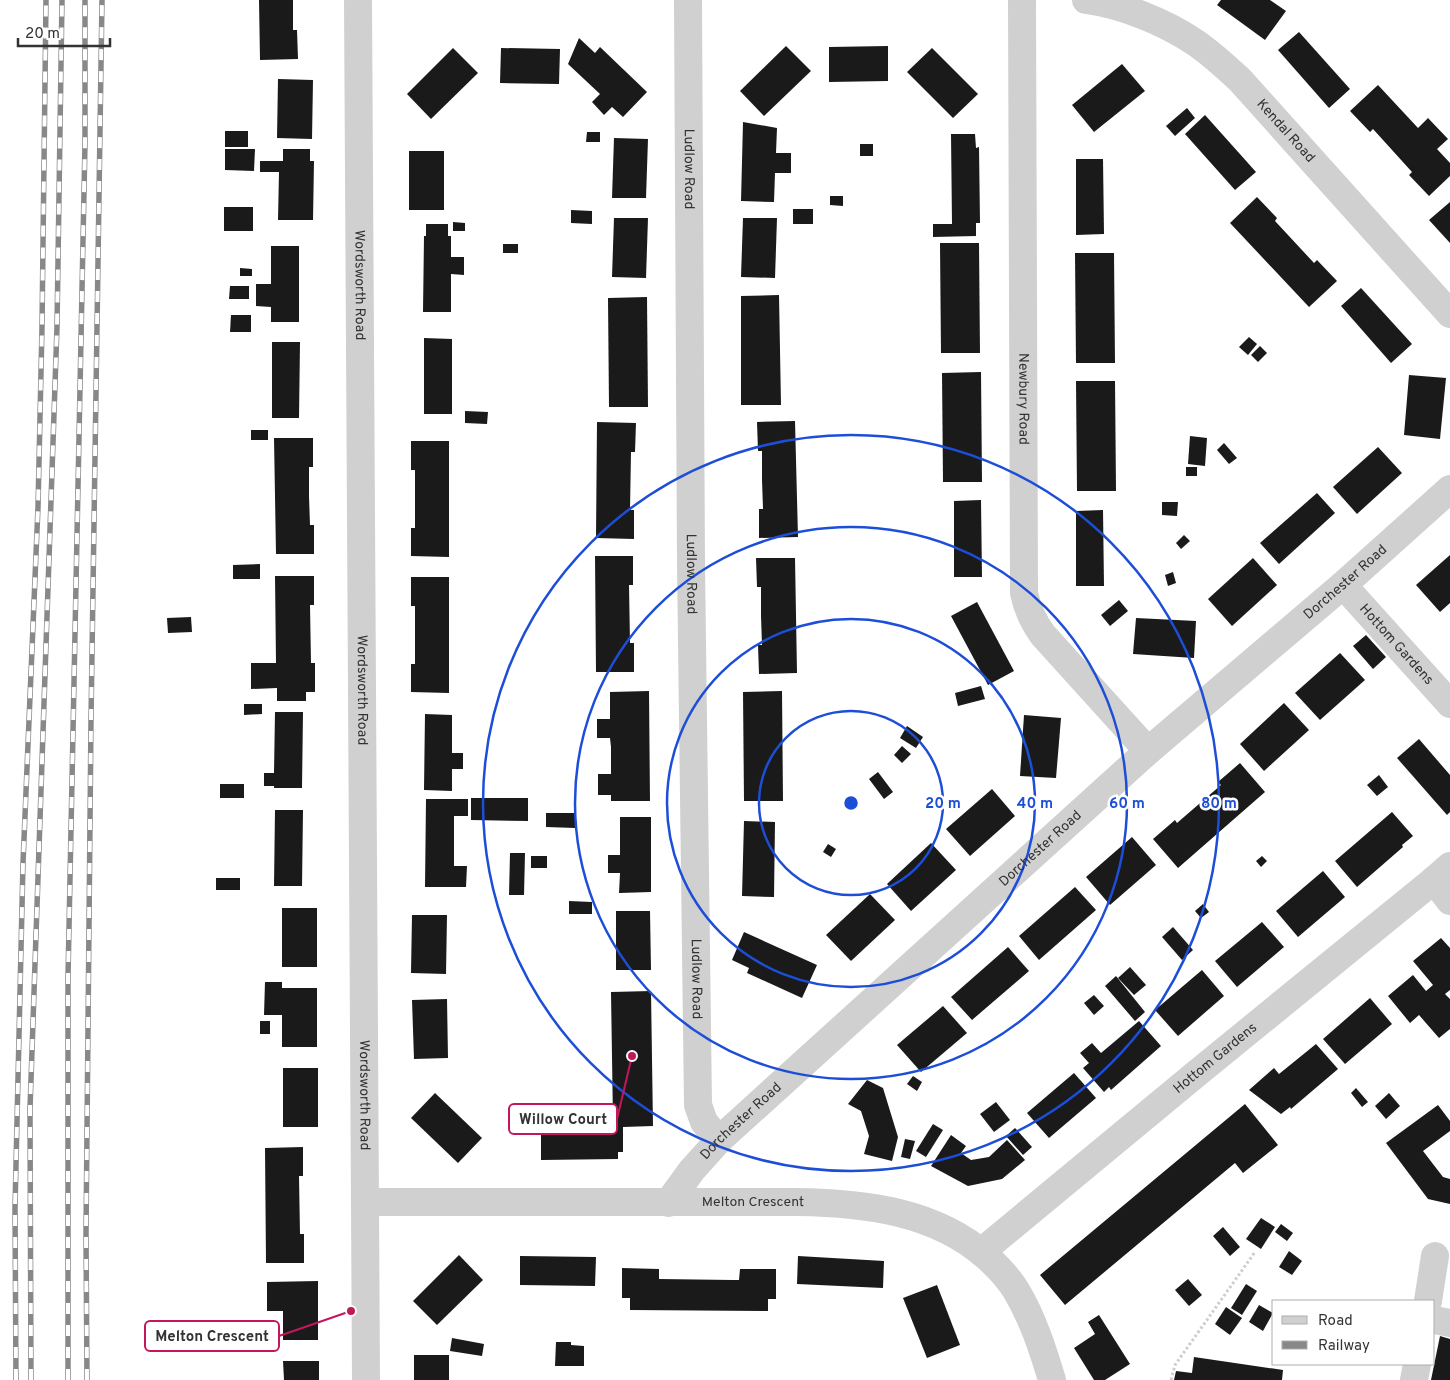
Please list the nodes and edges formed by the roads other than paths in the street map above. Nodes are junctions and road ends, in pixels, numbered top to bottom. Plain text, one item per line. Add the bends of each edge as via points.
1 (358, 0) edge
2 (688, 0) edge
3 (1022, 0) edge
4 (1086, 0) edge
5 (1450, 314) edge
6 (1450, 489) edge
7 (1343, 585) junction
8 (1450, 704) edge
9 (1148, 752) junction
10 (1445, 882) edge
11 (719, 1140) junction
12 (365, 1202) junction
13 (668, 1202) junction
14 (981, 1252) junction
15 (1435, 1256) dead end
16 (1428, 1300) edge
17 (1435, 1320) edge
18 (1450, 1323) edge
19 (1417, 1365) edge
20 (366, 1380) edge
21 (1052, 1380) edge
22 (1414, 1380) edge

1 - 12 street, Wordsworth Road
2 - 11 street, Ludlow Road via 698,1105 704,1122
3 - 9 street, Newbury Road via 1026,605 1043,635
4 - 5 street, Kendal Road via 1130,10 1196,43 1220,61
6 - 7 street, Dorchester Road
7 - 8 street, Hottom Gardens
7 - 9 street, Dorchester Road
9 - 11 street, Dorchester Road
10 - 14 street, Hottom Gardens via 1188,1080
11 - 13 street, Dorchester Road
12 - 13 street, Melton Crescent
12 - 20 street, Wordsworth Road
13 - 14 street, Melton Crescent via 797,1202 867,1207 927,1221 949,1230
14 - 21 street, Melton Crescent via 1016,1290 1036,1333
15 - 16 street
17 - 18 street
19 - 22 street

